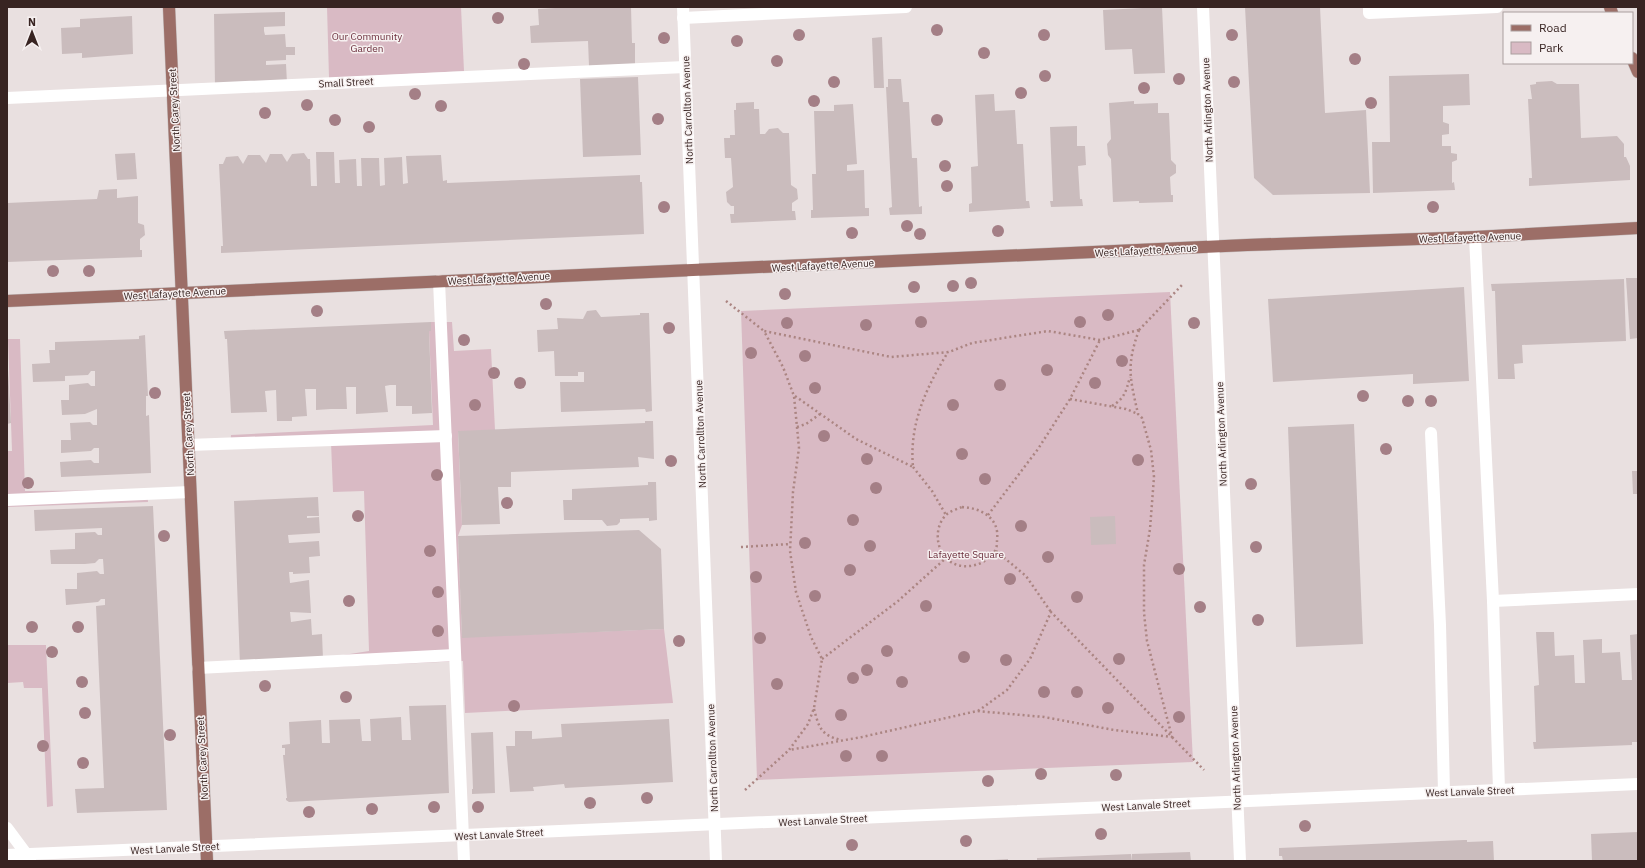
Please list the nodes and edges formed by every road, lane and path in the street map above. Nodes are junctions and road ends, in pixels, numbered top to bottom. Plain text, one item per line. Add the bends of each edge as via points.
1 (169, 7) edge
2 (906, 7) edge
3 (1203, 7) edge
4 (1369, 7) edge
5 (1497, 7) edge
6 (838, 9) edge
7 (683, 12) edge
8 (1633, 60) edge
9 (685, 67) junction
10 (1638, 72) edge
11 (173, 90) junction
12 (7, 98) edge
13 (1638, 228) edge
14 (1475, 237) junction
15 (1213, 247) junction
16 (693, 270) junction
17 (439, 281) junction
18 (1182, 285) dead end
19 (182, 293) junction
20 (7, 300) edge
21 (726, 301) dead end
22 (1140, 330) junction
23 (764, 331) junction
24 (1100, 340) junction
25 (948, 352) junction
26 (1130, 377) junction
27 (794, 396) junction
28 (1070, 399) junction
29 (1112, 406) junction
30 (820, 414) junction
31 (1138, 414) junction
32 (797, 427) junction
33 (1431, 433) dead end
34 (446, 436) junction
35 (188, 445) junction
36 (913, 467) junction
37 (190, 492) junction
38 (7, 500) edge
39 (946, 515) junction
40 (988, 515) junction
41 (790, 544) junction
42 (741, 547) dead end
43 (996, 551) junction
44 (946, 558) junction
45 (1638, 594) edge
46 (1493, 601) junction
47 (1051, 612) junction
48 (455, 655) junction
49 (822, 658) junction
50 (198, 668) junction
51 (814, 708) junction
52 (977, 711) junction
53 (1172, 737) junction
54 (843, 740) junction
55 (789, 750) junction
56 (1204, 770) dead end
57 (1638, 784) edge
58 (745, 790) dead end
59 (1499, 790) junction
60 (1444, 792) junction
61 (1237, 801) junction
62 (714, 824) junction
63 (7, 828) edge
64 (463, 835) junction
65 (206, 847) junction
66 (7, 855) edge
67 (29, 858) edge
68 (206, 861) edge
69 (464, 861) edge
70 (716, 861) edge
71 (1240, 861) edge

1 - 11 main road, North Carey Street
2 - 6 street
3 - 15 street, North Arlington Avenue
4 - 5 street via 1369,13
6 - 7 street
7 - 9 street, North Carrollton Avenue
8 - 10 main road
9 - 11 street, Small Street
9 - 16 street, North Carrollton Avenue
11 - 12 street, Small Street
11 - 19 main road, North Carey Street
13 - 14 main road, West Lafayette Avenue
14 - 15 main road, West Lafayette Avenue
14 - 46 street
15 - 16 main road, West Lafayette Avenue
15 - 61 street, North Arlington Avenue
16 - 17 main road, West Lafayette Avenue
16 - 62 street, North Carrollton Avenue
17 - 19 main road, West Lafayette Avenue
17 - 34 street
18 - 22 path
19 - 20 main road, West Lafayette Avenue
19 - 35 main road, North Carey Street
21 - 23 path
22 - 24 path
22 - 26 path via 1131,358
23 - 25 path via 891,357
23 - 27 path via 783,367
24 - 25 path via 1048,331 972,343
24 - 28 path
25 - 36 path via 930,381 918,414 913,434
26 - 29 path via 1125,395
26 - 31 path
27 - 30 path
27 - 32 path
28 - 29 path
28 - 40 path via 1038,449
29 - 31 path
30 - 32 path
30 - 36 path via 856,439
31 - 53 path via 1142,418 1151,450 1154,478 1144,565 1144,613 1147,641
32 - 41 path via 799,448
33 - 60 street via 1440,626
34 - 35 street
34 - 48 street
35 - 37 main road, North Carey Street
36 - 39 path via 932,491
37 - 38 street
37 - 50 main road, North Carey Street
39 - 40 path via 962,507 976,508
39 - 44 path via 939,527 938,544
40 - 43 path via 998,535
41 - 42 path
41 - 49 path via 796,592 811,637
43 - 44 path via 986,560 971,566 957,565
43 - 47 path via 1026,576
44 - 49 path via 898,601
45 - 46 street
46 - 59 street
47 - 52 path via 1030,659 1007,690
47 - 53 path
48 - 50 street
48 - 64 street
49 - 51 path
50 - 65 main road, North Carey Street
51 - 54 path via 817,722 823,732 830,737
51 - 55 path via 808,724
52 - 53 path via 1044,717 1114,730
52 - 54 path
53 - 56 path
54 - 55 path
55 - 58 path
57 - 59 street, West Lanvale Street
59 - 60 street, West Lanvale Street
60 - 61 street, West Lanvale Street
61 - 62 street, West Lanvale Street
61 - 71 street, North Arlington Avenue
62 - 64 street, West Lanvale Street
62 - 70 street, North Carrollton Avenue
63 - 67 street
64 - 65 street, West Lanvale Street
64 - 69 street
65 - 67 street, West Lanvale Street
65 - 68 main road, North Carey Street
66 - 67 street, West Lanvale Street

